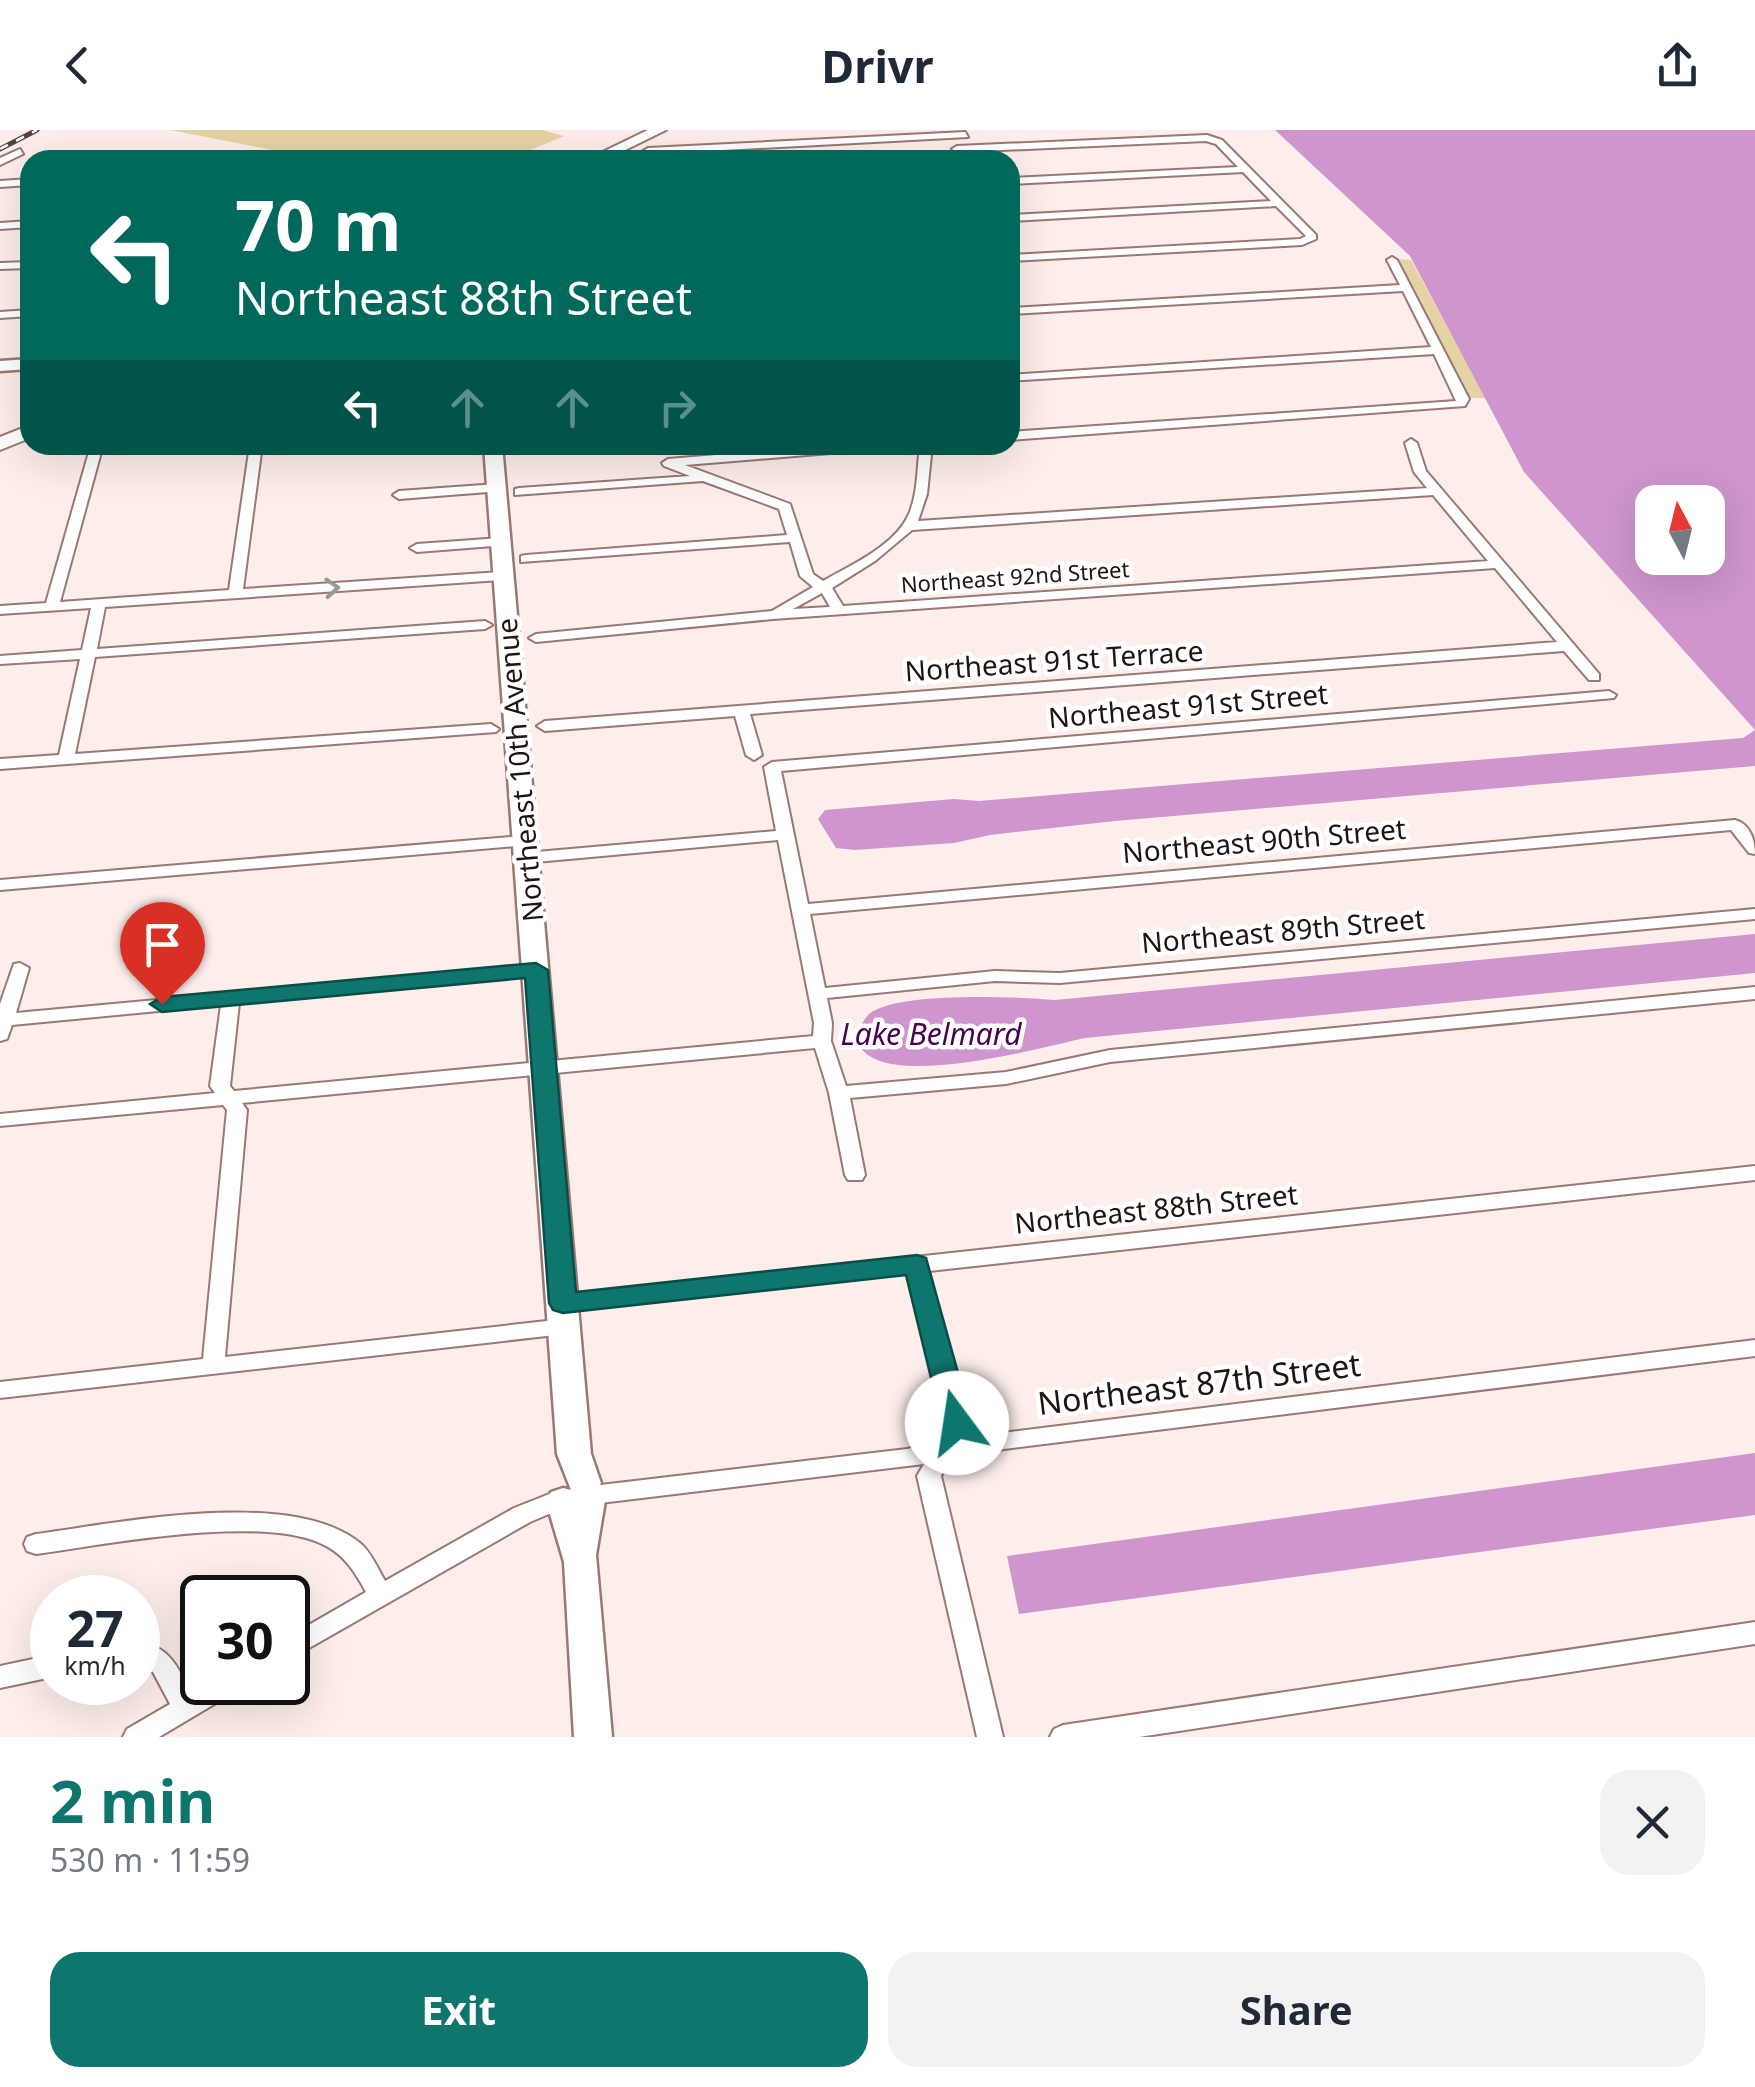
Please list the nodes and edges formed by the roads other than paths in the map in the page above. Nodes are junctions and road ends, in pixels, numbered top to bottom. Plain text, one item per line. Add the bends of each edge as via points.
1 (658, 130) edge
2 (676, 130) edge
3 (967, 132) edge
4 (643, 145) junction
5 (956, 149) joint
6 (627, 150) edge
7 (633, 150) edge
8 (20, 152) dead end
9 (0, 162) edge
10 (1244, 169) junction
11 (1020, 180) edge
12 (1278, 203) junction
13 (1020, 217) edge
14 (1020, 257) edge
15 (1392, 260) dead end
16 (1404, 288) junction
17 (1020, 309) edge
18 (1438, 350) junction
19 (1020, 377) edge
20 (1020, 435) edge
21 (1411, 443) dead end
22 (93, 455) edge
23 (255, 455) edge
24 (494, 455) edge
25 (762, 455) edge
26 (925, 455) edge
27 (704, 478) junction
28 (497, 488) junction
29 (1436, 491) junction
30 (519, 492) dead end
31 (399, 495) dead end
32 (908, 526) junction
33 (796, 538) junction
34 (500, 542) junction
35 (417, 548) dead end
36 (526, 559) dead end
37 (1498, 564) junction
38 (502, 576) junction
39 (820, 587) junction
40 (235, 595) junction
41 (99, 604) junction
42 (52, 607) junction
43 (0, 610) edge
44 (839, 611) junction
45 (773, 615) junction
46 (485, 625) dead end
47 (536, 638) dead end
48 (1568, 646) junction
49 (88, 654) junction
50 (0, 660) edge
51 (1594, 677) dead end
52 (1609, 695) dead end
53 (741, 710) junction
54 (545, 726) dead end
55 (490, 729) dead end
56 (754, 755) dead end
57 (66, 758) junction
58 (0, 764) edge
59 (783, 835) junction
60 (1755, 849) edge
61 (524, 850) junction
62 (0, 885) edge
63 (799, 910) junction
64 (1755, 914) edge
65 (20, 968) dead end
66 (536, 970) junction
67 (816, 994) junction
68 (1755, 994) edge
69 (232, 998) junction
70 (2, 1027) edge
71 (822, 1041) junction
72 (542, 1068) junction
73 (839, 1093) junction
74 (226, 1098) junction
75 (0, 1120) edge
76 (1755, 1173) edge
77 (855, 1174) dead end
78 (917, 1264) junction
79 (564, 1315) junction
80 (1755, 1348) edge
81 (213, 1366) junction
82 (0, 1390) edge
83 (941, 1450) junction
84 (576, 1488) junction
85 (36, 1544) dead end
86 (380, 1596) junction
87 (1755, 1633) edge
88 (310, 1636) edge
89 (160, 1662) edge
90 (30, 1671) edge
91 (0, 1678) edge
92 (191, 1705) edge
93 (186, 1708) junction
94 (136, 1737) edge
95 (593, 1737) edge
96 (990, 1737) edge
97 (1063, 1737) edge

1 - 4 main road
2 - 4 main road
3 - 4 street
3 - 5 street
4 - 6 main road
4 - 7 main road
5 - 10 street via 1207,138
8 - 9 street
10 - 11 street
10 - 12 street
12 - 13 street
12 - 14 street via 1309,240
15 - 16 street
16 - 17 street
16 - 18 street
18 - 19 street
18 - 20 street via 1461,404
21 - 29 street via 1420,472
22 - 42 street
23 - 40 street
24 - 28 street, Northeast 10th Avenue
25 - 27 street via 668,463
26 - 32 street
27 - 30 street
27 - 33 street via 784,507
28 - 31 street
28 - 34 street, Northeast 10th Avenue
29 - 32 street
29 - 37 street
32 - 39 street via 888,546
33 - 36 street
33 - 39 street via 807,576
34 - 35 street
34 - 38 street, Northeast 10th Avenue
37 - 44 street, Northeast 92nd Street
37 - 48 street
40 -> 38 street
38 - 61 street, Northeast 10th Avenue
39 - 44 street
39 - 45 street
40 - 41 street
41 - 42 street
41 - 49 street
42 - 43 street
44 - 45 street, Northeast 92nd Street
45 - 47 street, Northeast 92nd Street
46 - 49 street
48 - 51 street
48 - 53 street, Northeast 91st Terrace
49 - 50 street
49 - 57 street
52 - 59 street, Northeast 91st Street via 772,767
53 - 54 street, Northeast 91st Terrace
53 - 56 street
55 - 57 street
57 - 58 street
59 - 61 street
59 - 63 street
60 - 63 street, Northeast 90th Street via 1735,825
61 - 62 street
61 - 66 street, Northeast 10th Avenue
63 - 67 street
64 - 67 street, Northeast 89th Street
65 - 70 street
66 - 69 street
66 - 72 street, Northeast 10th Avenue
67 - 71 street
68 - 73 street via 1110,1056 1006,1078
69 - 70 street
69 - 74 street via 220,1086
71 - 72 street
71 - 73 street
72 - 74 street
72 - 79 street, Northeast 10th Avenue
73 - 77 street
74 - 75 street
74 - 81 street via 237,1110
76 - 78 street, Northeast 88th Street
78 - 79 street, Northeast 88th Street
78 - 83 street via 957,1423
79 - 81 street, Northeast 88th Street
79 - 84 street, Northeast 10th Avenue
80 - 83 street, Northeast 87th Street
81 - 82 street, Northeast 88th Street
83 - 84 street, Northeast 87th Street
83 - 96 street via 929,1476
84 - 86 street, Northeast 87th Street
84 - 95 street, Northeast 10th Avenue
85 - 86 street via 240,1521 290,1525 352,1550
86 - 88 street, Northeast 87th Street
87 - 97 street
89 - 93 street
90 - 91 street
92 - 93 street
93 - 94 street

